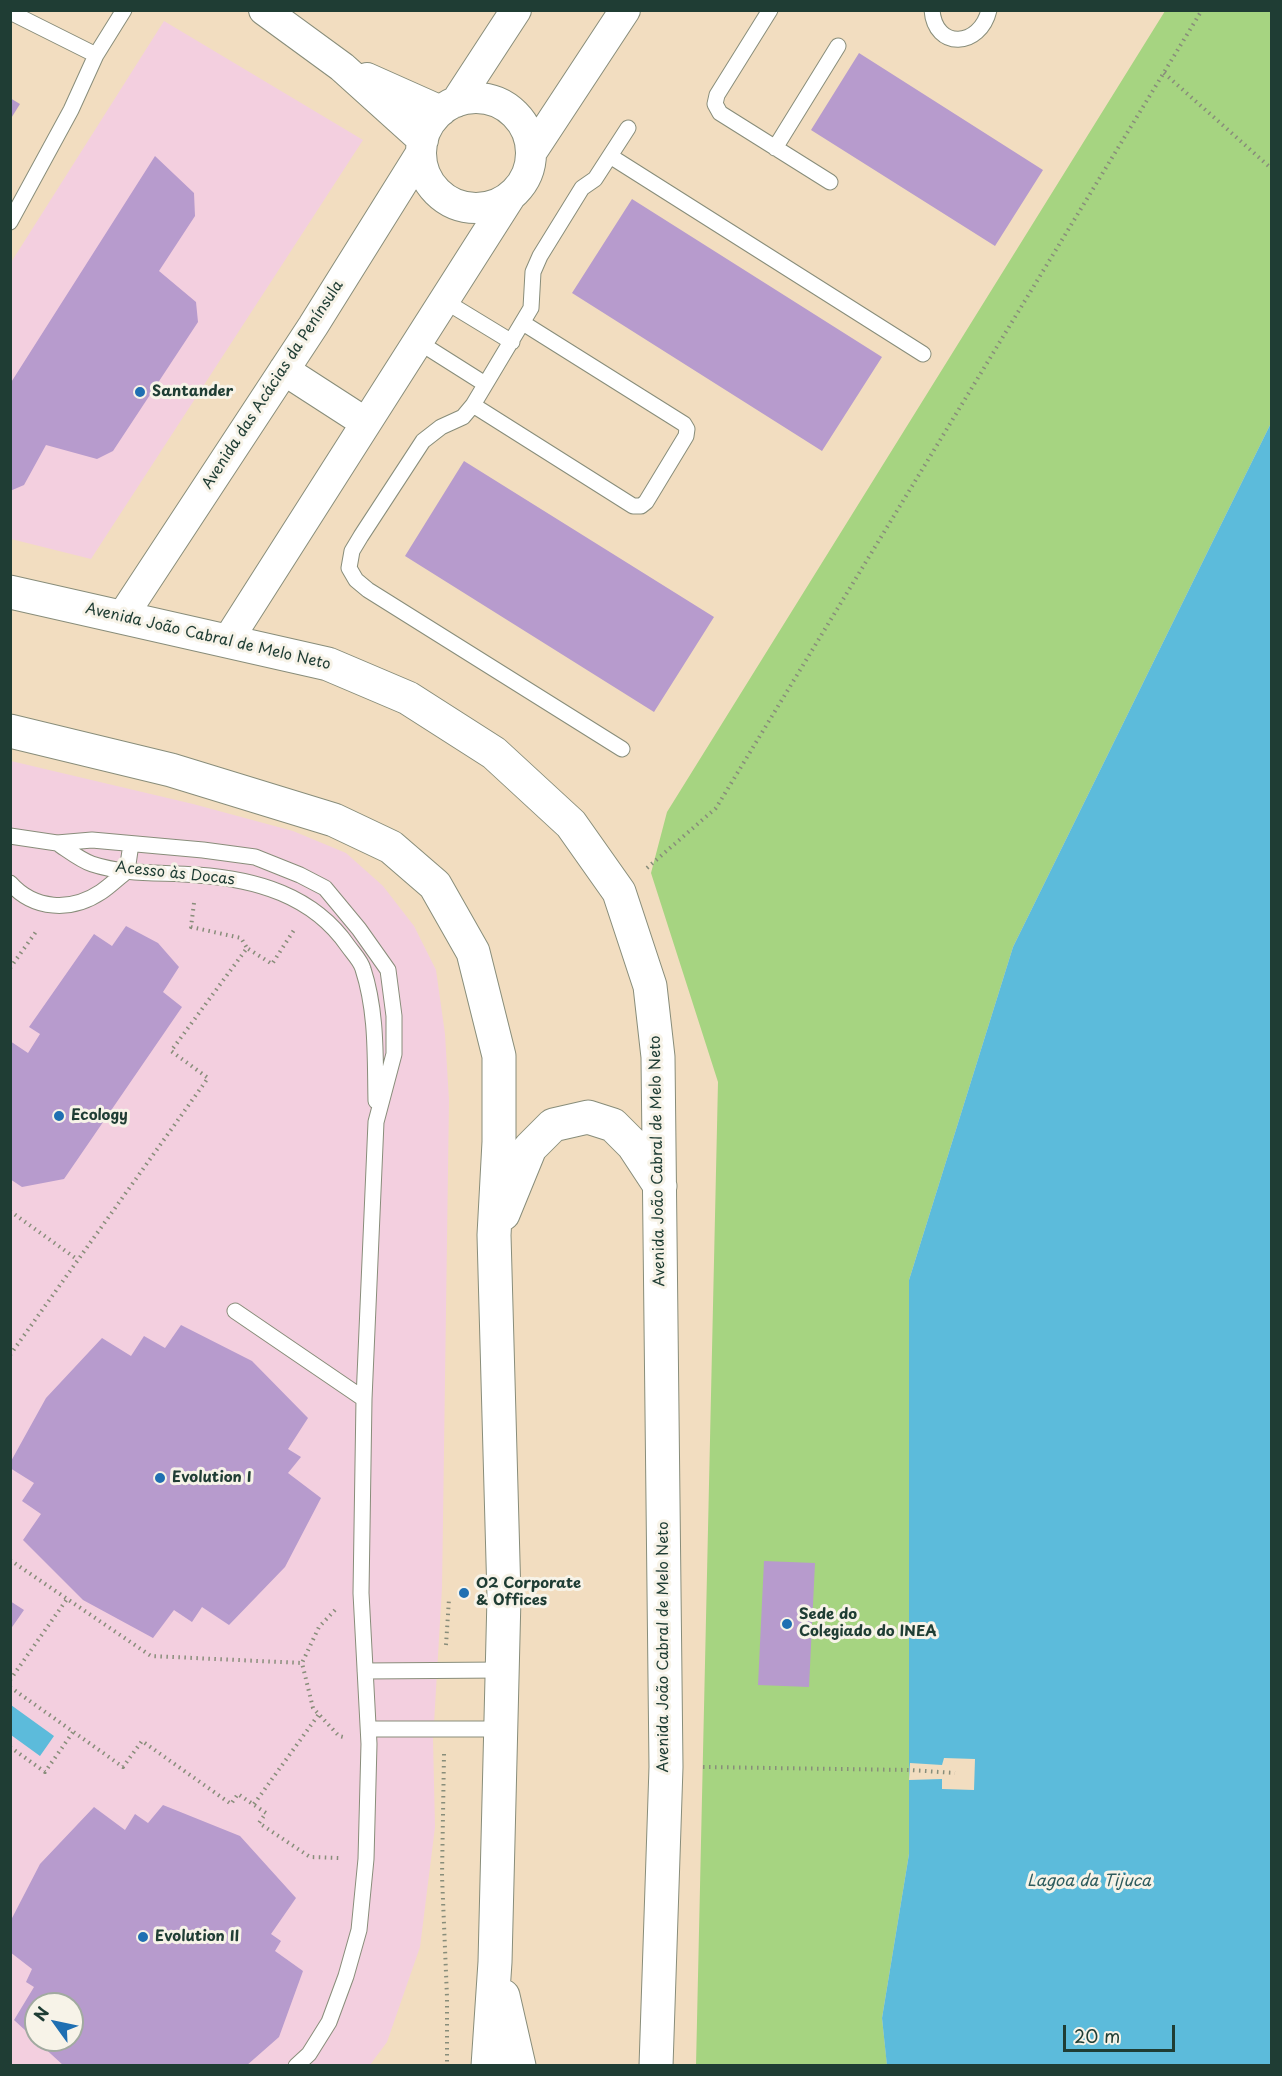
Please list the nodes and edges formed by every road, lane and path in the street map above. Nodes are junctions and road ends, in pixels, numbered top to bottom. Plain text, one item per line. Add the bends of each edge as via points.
1 (124, 10) edge
2 (264, 10) edge
3 (516, 10) edge
4 (625, 10) edge
5 (770, 10) edge
6 (932, 10) edge
7 (989, 10) edge
8 (1202, 10) edge
9 (10, 12) edge
10 (838, 46) dead end
11 (96, 55) junction
12 (342, 67) junction
13 (1164, 73) junction
14 (448, 107) junction
15 (628, 128) dead end
16 (422, 146) junction
17 (775, 148) junction
18 (531, 153) junction
19 (610, 156) junction
20 (1272, 169) edge
21 (830, 182) dead end
22 (510, 197) junction
23 (10, 222) edge
24 (443, 300) junction
25 (523, 323) junction
26 (417, 341) junction
27 (512, 342) junction
28 (922, 354) dead end
29 (284, 370) junction
30 (485, 384) junction
31 (473, 405) junction
32 (366, 423) junction
33 (10, 592) edge
34 (122, 617) junction
35 (228, 640) junction
36 (10, 731) edge
37 (622, 749) dead end
38 (10, 836) edge
39 (57, 843) junction
40 (131, 844) junction
41 (127, 871) junction
42 (10, 883) edge
43 (619, 892) junction
44 (185, 901) dead end
45 (308, 907) junction
46 (43, 923) dead end
47 (247, 948) junction
48 (10, 968) edge
49 (376, 1122) junction
50 (660, 1186) junction
51 (10, 1210) edge
52 (494, 1235) junction
53 (78, 1260) junction
54 (235, 1311) dead end
55 (10, 1355) edge
56 (364, 1399) junction
57 (10, 1560) edge
58 (361, 1593) junction
59 (67, 1599) junction
60 (449, 1599) dead end
61 (302, 1663) junction
62 (445, 1670) junction
63 (502, 1670) junction
64 (365, 1671) junction
65 (10, 1680) edge
66 (10, 1687) edge
67 (319, 1714) junction
68 (444, 1729) junction
69 (501, 1729) junction
70 (73, 1732) junction
71 (369, 1737) junction
72 (10, 1747) edge
73 (666, 1767) junction
74 (955, 1773) dead end
75 (254, 1804) junction
76 (366, 1859) junction
77 (495, 1962) junction
78 (656, 2050) edge
79 (296, 2066) edge
80 (447, 2066) edge
81 (488, 2066) edge
82 (519, 2066) edge
83 (638, 2066) edge

1 - 11 lane
2 - 12 street
3 - 14 street
4 - 18 street
5 - 17 lane via 715,104 720,113
6 - 7 lane via 933,22 943,34 961,40 972,36 986,21
8 - 13 path
9 - 11 lane
10 - 17 lane
11 - 23 lane
12 - 14 street
12 - 16 street
13 - 20 path
13 - 43 path via 716,808
14 - 16 street via 429,124
14 - 18 street via 471,98 501,104 524,124
15 - 19 lane
16 - 22 street via 424,169 431,185 444,198 477,208
16 - 29 street, Avenida das Acácias da Península
17 - 21 lane
18 - 22 street via 529,170
19 - 25 lane via 595,179 582,188 540,256 533,272 531,308
19 - 28 lane
22 - 24 street
24 - 26 street
24 - 27 lane
25 - 27 lane
25 - 31 lane via 684,424 686,436 646,502 633,506
26 - 30 lane
26 - 32 street
27 - 30 lane
29 - 32 street
29 - 34 street, Avenida das Acácias da Península
30 - 31 lane
31 - 37 lane via 463,417 423,441 352,551 350,568 368,590
32 - 35 street
33 - 34 street, Avenida João Cabral de Melo Neto
34 - 35 street, Avenida João Cabral de Melo Neto
35 - 43 street, Avenida João Cabral de Melo Neto via 328,663 408,698 494,753 571,824
36 - 52 street via 171,770 334,820 391,847 435,885 473,952 499,1056
38 - 39 lane
39 - 40 lane via 92,840
39 - 41 lane, Acesso às Docas via 91,864
40 - 41 lane
40 - 49 lane via 255,857 326,888 388,970 394,1054
41 - 42 lane via 100,893 69,906 42,904 18,892
41 - 45 lane, Acesso às Docas via 232,878 287,894
43 - 50 street, Avenida João Cabral de Melo Neto via 650,986 658,1057
44 - 47 path via 195,903 191,927 241,938
45 - 47 path via 272,964
45 - 49 lane, Acesso às Docas via 343,938 363,967 374,1021
46 - 48 path
47 - 53 path via 171,1051 208,1078
49 - 56 lane
50 - 52 street via 633,1145 613,1125 588,1118 553,1125 530,1148
50 - 73 street, Avenida João Cabral de Melo Neto
51 - 53 path
52 - 63 street via 504,1597
53 - 55 path
54 - 56 lane
56 - 58 lane
57 - 59 path
58 - 61 path via 345,1598 319,1628
58 - 64 lane
59 - 61 path via 151,1656
59 - 65 path
60 - 62 path
61 - 67 path via 313,1708
62 - 63 lane
62 - 64 lane
63 - 69 street
64 - 71 lane
66 - 70 path
67 - 71 path via 339,1736
67 - 75 path
68 - 69 lane
68 - 71 lane
68 - 80 path via 442,1876
69 - 77 street
70 - 72 path via 45,1772
70 - 75 path via 123,1767 142,1741 231,1804 238,1794
71 - 76 lane
73 - 74 path
73 - 78 street, Avenida João Cabral de Melo Neto
75 - 76 path via 266,1813 259,1823 310,1857
76 - 79 lane via 359,1930 346,1976 329,2022 309,2054
77 - 81 street
77 - 82 street
78 - 83 street

